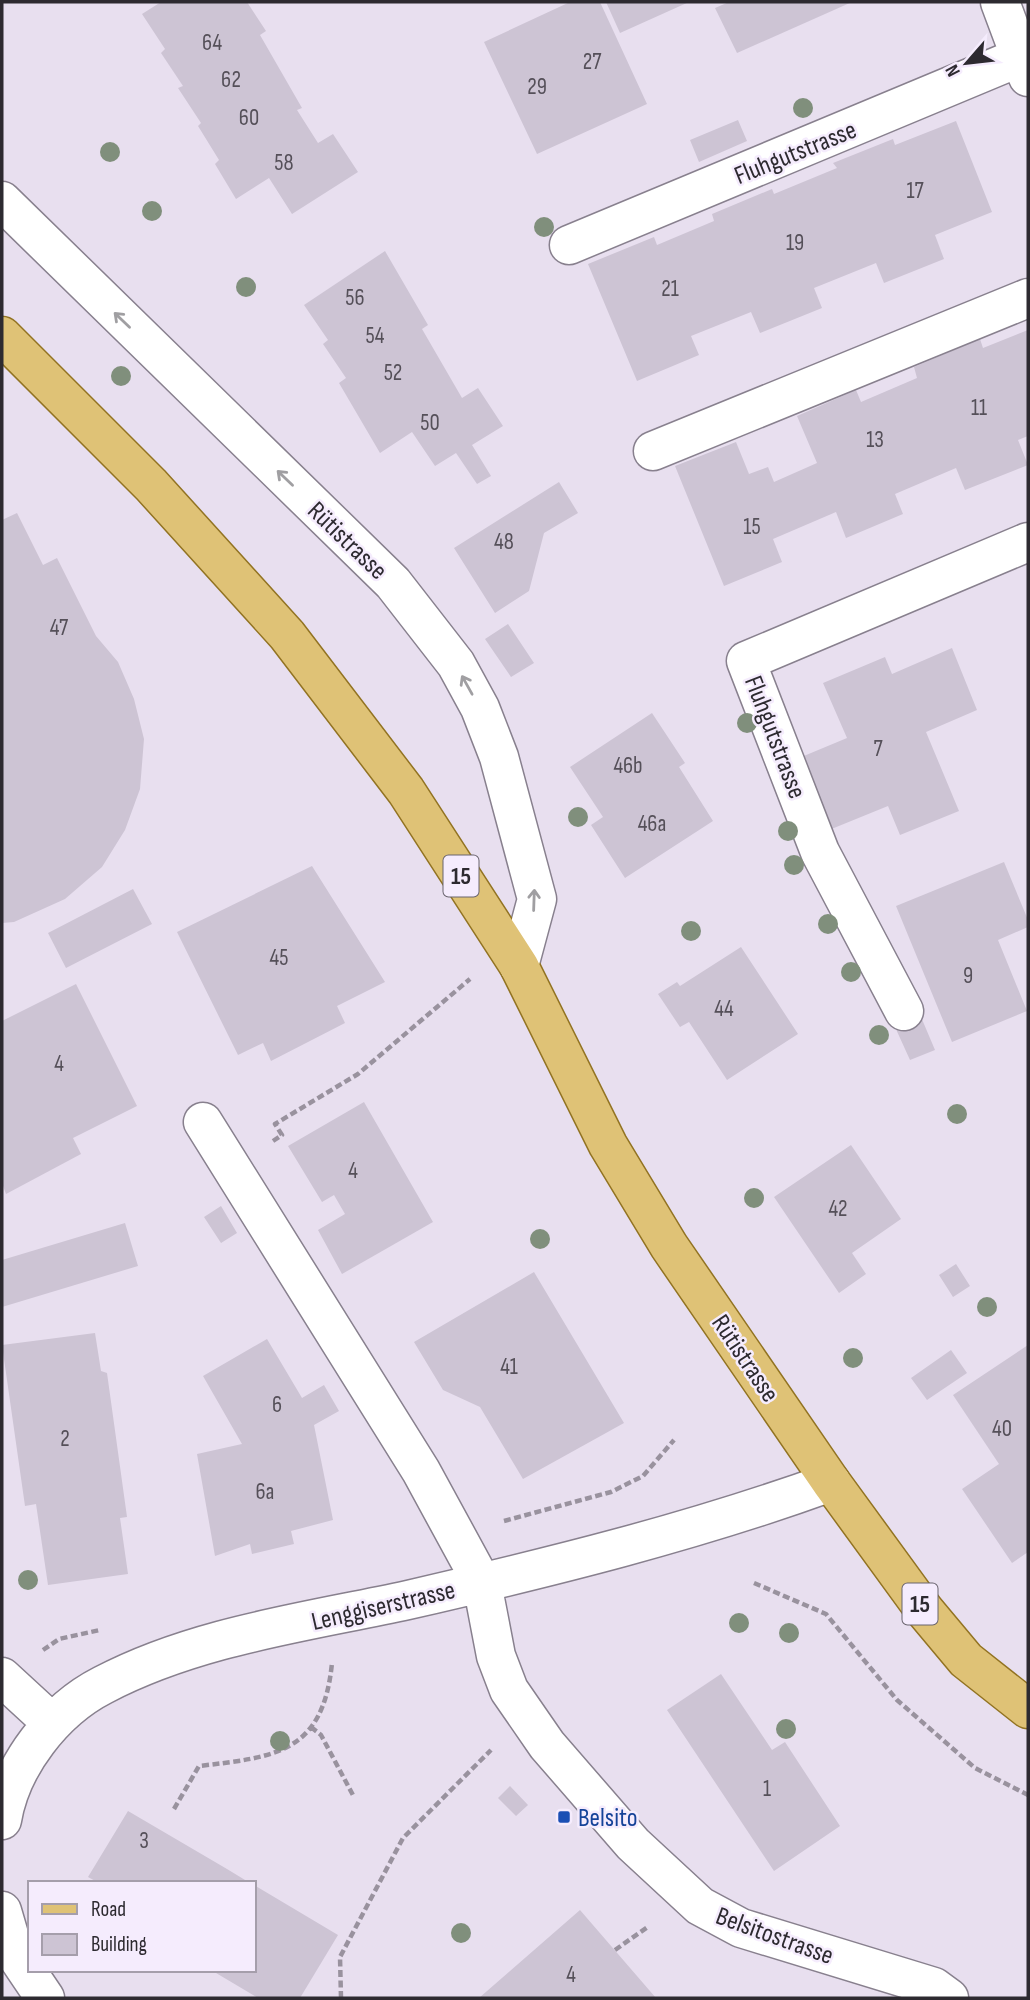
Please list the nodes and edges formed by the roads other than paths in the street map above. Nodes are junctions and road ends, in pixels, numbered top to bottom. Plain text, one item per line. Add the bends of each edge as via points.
1 (1000, 2) edge
2 (1024, 67) edge
3 (2, 201) edge
4 (569, 245) dead end
5 (1028, 298) edge
6 (2, 336) edge
7 (653, 451) dead end
8 (1028, 542) edge
9 (519, 966) junction
10 (904, 1011) dead end
11 (203, 1122) dead end
12 (831, 1482) junction
13 (482, 1583) junction
14 (2, 1677) edge
15 (1028, 1709) edge
16 (52, 1723) junction
17 (2, 1820) edge
18 (2, 1911) edge
19 (45, 1998) edge
20 (949, 1998) edge

1 - 2 street, Fluhgutstrasse
2 - 4 street, Fluhgutstrasse
9 -> 3 street, Rütistrasse via 537,899 499,757 456,664 393,583
5 - 7 street
6 - 9 main road, Rütistrasse / 15 via 151,485 287,635 406,791
8 - 10 street, Fluhgutstrasse via 746,661 820,852
9 - 12 main road, Rütistrasse / 15 via 635,1190
11 - 13 street, Belsitostrasse via 421,1471
12 - 13 street, Lenggiserstrasse via 720,1521
12 - 15 main road, Rütistrasse / 15 via 966,1660
13 - 16 street, Lenggiserstrasse via 171,1657 103,1685
13 - 20 street, Belsitostrasse via 496,1657 524,1715 588,1794 672,1883 700,1906 741,1928 934,1987
14 - 16 street
16 - 17 street, Lenggiserstrasse via 31,1749
18 - 19 street via 14,1952

